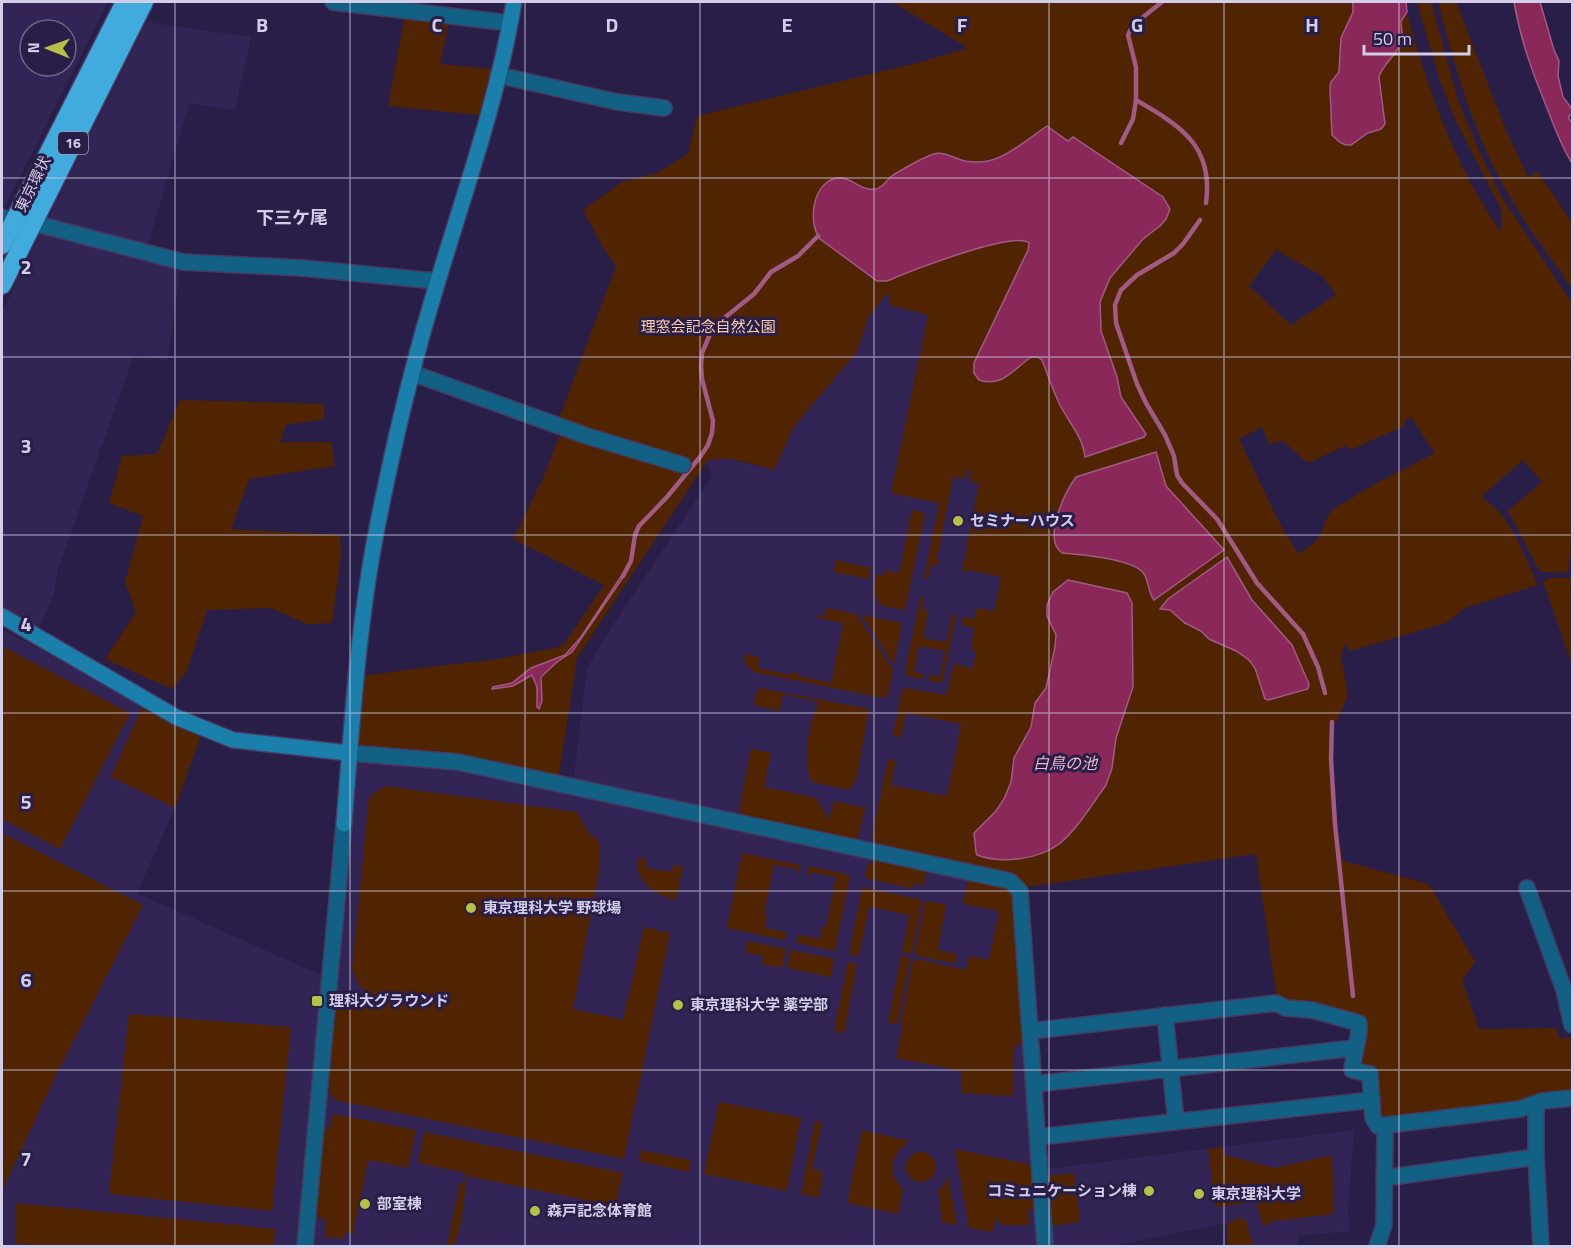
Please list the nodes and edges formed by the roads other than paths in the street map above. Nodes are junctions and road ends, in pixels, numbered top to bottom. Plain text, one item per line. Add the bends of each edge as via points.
1 (125, 2) edge
2 (144, 2) edge
3 (333, 2) edge
4 (514, 2) edge
5 (510, 23) junction
6 (498, 75) junction
7 (664, 108) dead end
8 (8, 219) edge
9 (33, 223) junction
10 (2, 245) edge
11 (436, 281) junction
12 (2, 285) edge
13 (412, 373) junction
14 (683, 465) dead end
15 (2, 616) edge
16 (349, 753) junction
17 (1527, 888) dead end
18 (1568, 988) edge
19 (1165, 1015) junction
20 (1572, 1025) edge
21 (1031, 1031) junction
22 (1355, 1048) junction
23 (1171, 1069) junction
24 (1035, 1084) junction
25 (1572, 1098) edge
26 (1372, 1100) junction
27 (1536, 1104) junction
28 (1176, 1122) junction
29 (1385, 1126) junction
30 (1038, 1137) junction
31 (1536, 1157) junction
32 (1384, 1178) junction
33 (305, 1246) edge
34 (1045, 1246) edge
35 (1377, 1246) edge
36 (1541, 1246) edge

1 - 8 highway, 東京環状 / 16
2 - 9 highway, 東京環状 / 16
3 - 5 street
4 - 5 street
5 - 6 street
6 - 7 street via 617,102
6 - 11 street
8 - 9 street
8 - 10 highway, 東京環状 / 16
9 - 11 street via 183,262
9 - 12 highway, 東京環状 / 16
11 - 13 street
13 - 14 street via 587,436
13 - 16 street via 376,533
15 - 16 street via 176,717 233,740
16 - 21 street via 458,762 1010,881 1020,891
16 - 33 street
17 - 18 street
18 - 20 street
19 - 21 street
19 - 22 street via 1276,1003 1354,1020 1361,1029
19 - 23 street
21 - 24 street
22 - 23 street
22 - 26 street via 1352,1070 1370,1074
23 - 24 street
23 - 28 street
24 - 30 street
25 - 27 street
26 - 28 street
26 - 29 street via 1375,1124
27 - 29 street
27 - 31 street
28 - 30 street
29 - 32 street
30 - 34 street
31 - 32 street
31 - 36 street
32 - 35 street via 1384,1225

